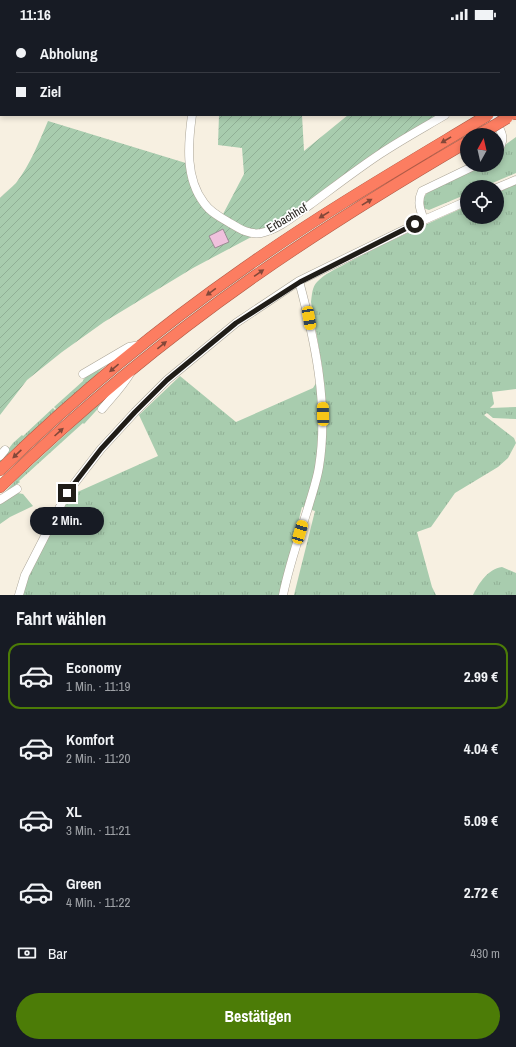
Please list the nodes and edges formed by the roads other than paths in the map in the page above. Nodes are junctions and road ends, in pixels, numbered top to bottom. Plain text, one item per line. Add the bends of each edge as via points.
1 (192, 116) edge
2 (443, 116) edge
3 (492, 116) edge
4 (511, 116) edge
5 (484, 117) edge
6 (490, 128) edge
7 (498, 128) edge
8 (460, 146) edge
9 (461, 172) edge
10 (516, 180) edge
11 (504, 185) edge
12 (460, 204) edge
13 (424, 220) junction
14 (300, 282) junction
15 (144, 344) junction
16 (132, 370) junction
17 (83, 374) dead end
18 (102, 409) dead end
19 (0, 470) edge
20 (0, 487) edge
21 (17, 489) dead end
22 (0, 500) edge
23 (19, 595) edge
24 (283, 595) edge

1 - 2 street, Erbachhof via 189,164 204,204 221,218 254,234 283,223 381,153
3 - 7 street
4 - 6 highway, bridge
5 -> 15 highway via 274,248 210,292
16 -> 8 highway via 186,326 261,271
9 - 13 street via 422,191 418,205
10 - 11 street
12 - 13 street
13 - 14 street
14 - 23 street via 236,323 167,380 125,422 67,493 26,575
14 - 24 street via 320,380 323,403 322,442 319,468
15 - 17 street via 129,348
15 -> 19 highway via 54,420
16 - 18 street via 125,383
20 -> 16 highway via 63,428
21 - 22 street

